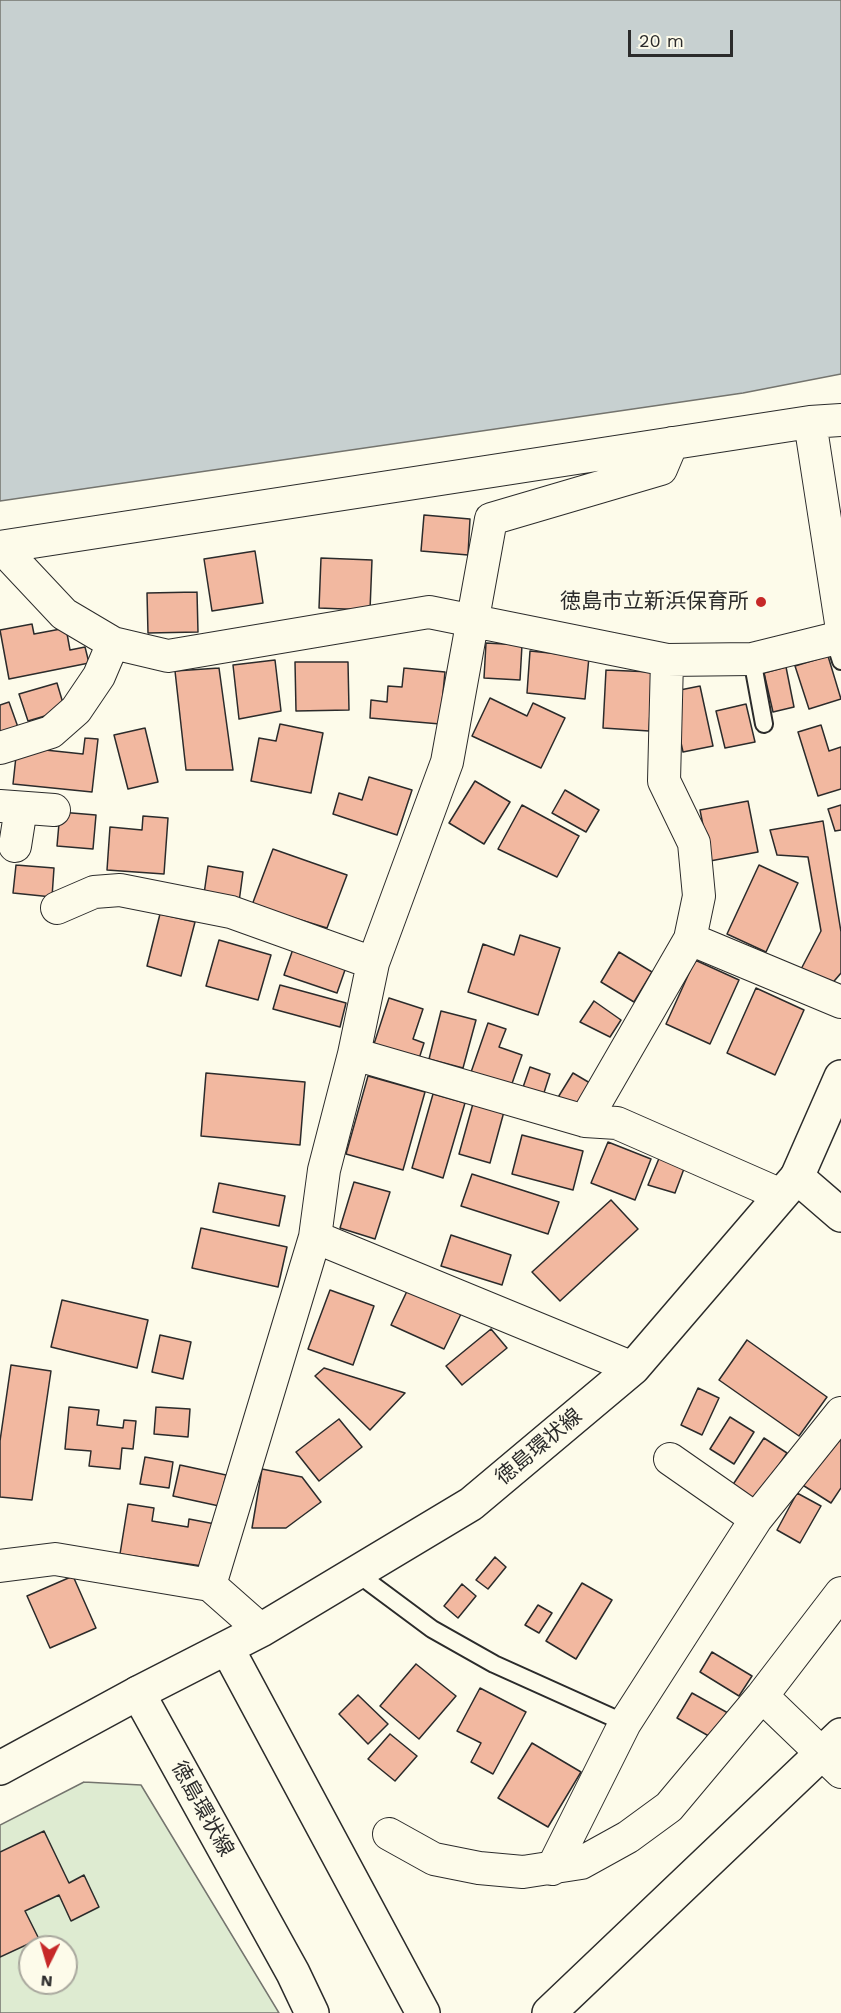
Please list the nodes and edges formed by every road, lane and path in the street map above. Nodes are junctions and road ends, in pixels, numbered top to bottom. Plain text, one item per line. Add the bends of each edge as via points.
1 (841, 420) edge
2 (810, 422) junction
3 (672, 443) junction
4 (0, 547) edge
5 (474, 623) junction
6 (839, 640) edge
7 (113, 643) junction
8 (752, 659) junction
9 (667, 660) junction
10 (765, 724) dead end
11 (0, 748) edge
12 (10, 807) edge
13 (54, 810) dead end
14 (15, 846) dead end
15 (57, 908) dead end
16 (690, 939) junction
17 (373, 963) junction
18 (841, 1002) edge
19 (354, 1054) junction
20 (841, 1077) edge
21 (585, 1121) junction
22 (841, 1132) edge
23 (789, 1186) junction
24 (841, 1189) edge
25 (841, 1215) edge
26 (315, 1237) junction
27 (633, 1368) junction
28 (841, 1413) edge
29 (670, 1459) dead end
30 (756, 1519) junction
31 (0, 1566) edge
32 (358, 1574) junction
33 (210, 1585) junction
34 (841, 1593) edge
35 (261, 1630) junction
36 (226, 1648) junction
37 (138, 1693) junction
38 (762, 1696) junction
39 (625, 1723) junction
40 (834, 1753) edge
41 (0, 1768) edge
42 (389, 1834) dead end
43 (552, 1869) junction
44 (312, 2013) edge
45 (423, 2013) edge
46 (549, 2013) edge

1 - 2 street
2 - 3 street
2 - 6 street
3 - 4 street
3 - 5 street via 661,468 491,519
4 - 7 street via 64,614
5 - 7 street via 429,612 168,656
5 - 9 street
5 - 17 street via 447,762
6 - 8 street
7 - 11 street via 99,676 76,710 51,732
8 - 9 street
8 - 10 lane
9 - 16 street via 664,781 694,843 699,896
12 - 13 street
12 - 14 street
15 - 17 street via 94,892 120,890 231,912
16 - 18 street
16 - 21 street
17 - 19 street
19 - 21 street
19 - 26 street via 324,1170
20 - 23 main road
21 - 23 street via 617,1123
22 - 23 main road
23 - 24 main road
23 - 25 main road
23 - 27 main road, 徳島環状線
26 - 27 street
26 - 33 street
27 - 32 main road, 徳島環状線 via 471,1504
28 - 30 street
29 - 30 street
30 - 39 street
31 - 33 street via 55,1559
32 - 35 main road, 徳島環状線
32 - 39 lane via 432,1629 494,1664
33 - 35 street
34 - 38 street
35 - 36 main road, 徳島環状線
36 - 37 main road, 徳島環状線
36 - 45 main road
37 - 41 main road
37 - 44 main road, 徳島環状線
38 - 40 street
38 - 43 street via 669,1807 628,1837 581,1863
39 - 43 street
40 - 46 main road
42 - 43 street via 434,1859 523,1872

